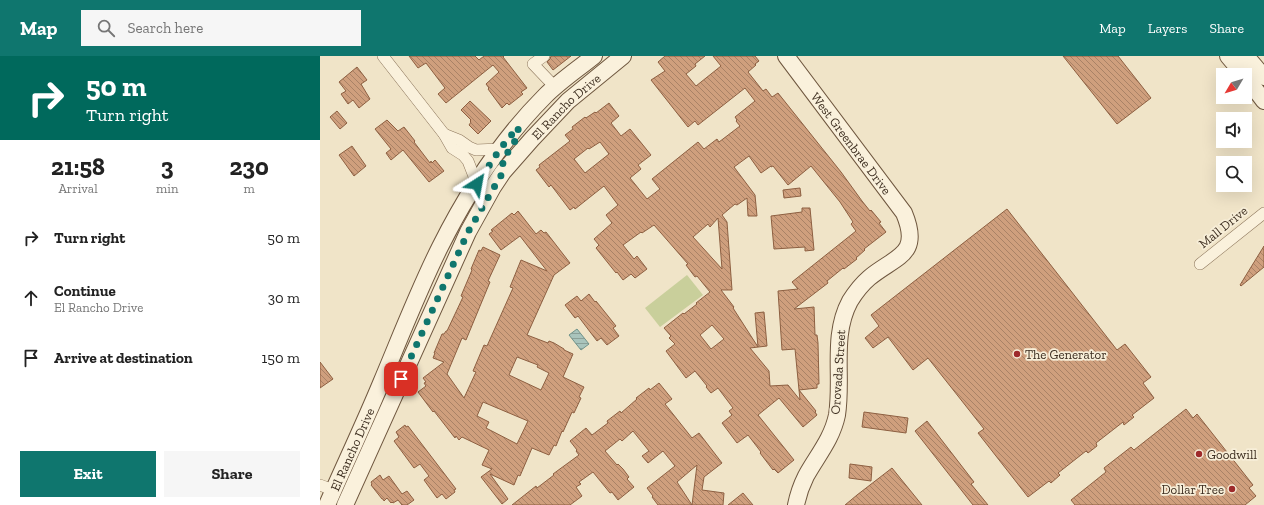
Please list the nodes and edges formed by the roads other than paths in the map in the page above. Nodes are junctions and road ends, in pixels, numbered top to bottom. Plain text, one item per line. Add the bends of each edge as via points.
1 (383, 56) edge
2 (544, 56) edge
3 (594, 56) edge
4 (623, 56) edge
5 (786, 56) edge
6 (1228, 56) edge
7 (1246, 56) edge
8 (1238, 68) edge
9 (1264, 77) edge
10 (1252, 86) edge
11 (555, 87) junction
12 (1264, 100) edge
13 (518, 127) junction
14 (444, 134) junction
15 (500, 149) junction
16 (503, 172) junction
17 (477, 184) junction
18 (1264, 212) edge
19 (911, 234) joint
20 (1200, 264) dead end
21 (327, 493) edge
22 (345, 505) edge
23 (796, 505) edge

1 - 14 street
2 - 11 street via 533,64
3 - 11 main road, El Rancho Drive
4 - 16 main road, El Rancho Drive via 568,101
5 - 19 main road, West Greenbrae Drive via 904,213
6 - 8 main road
7 - 9 main road
10 - 12 main road
11 - 13 main road, El Rancho Drive
13 - 15 main road, El Rancho Drive
13 - 16 main road via 517,137 503,162
14 - 15 street via 476,150
14 - 17 street via 452,148 468,161
15 - 17 main road, El Rancho Drive
16 - 22 main road, El Rancho Drive via 468,232
17 - 21 main road, El Rancho Drive via 440,248 380,385
18 - 20 street, Mall Drive
19 - 23 main road, Orovada Street via 902,256 869,278 850,302 844,316 840,332 839,397 836,416 831,434 803,483

